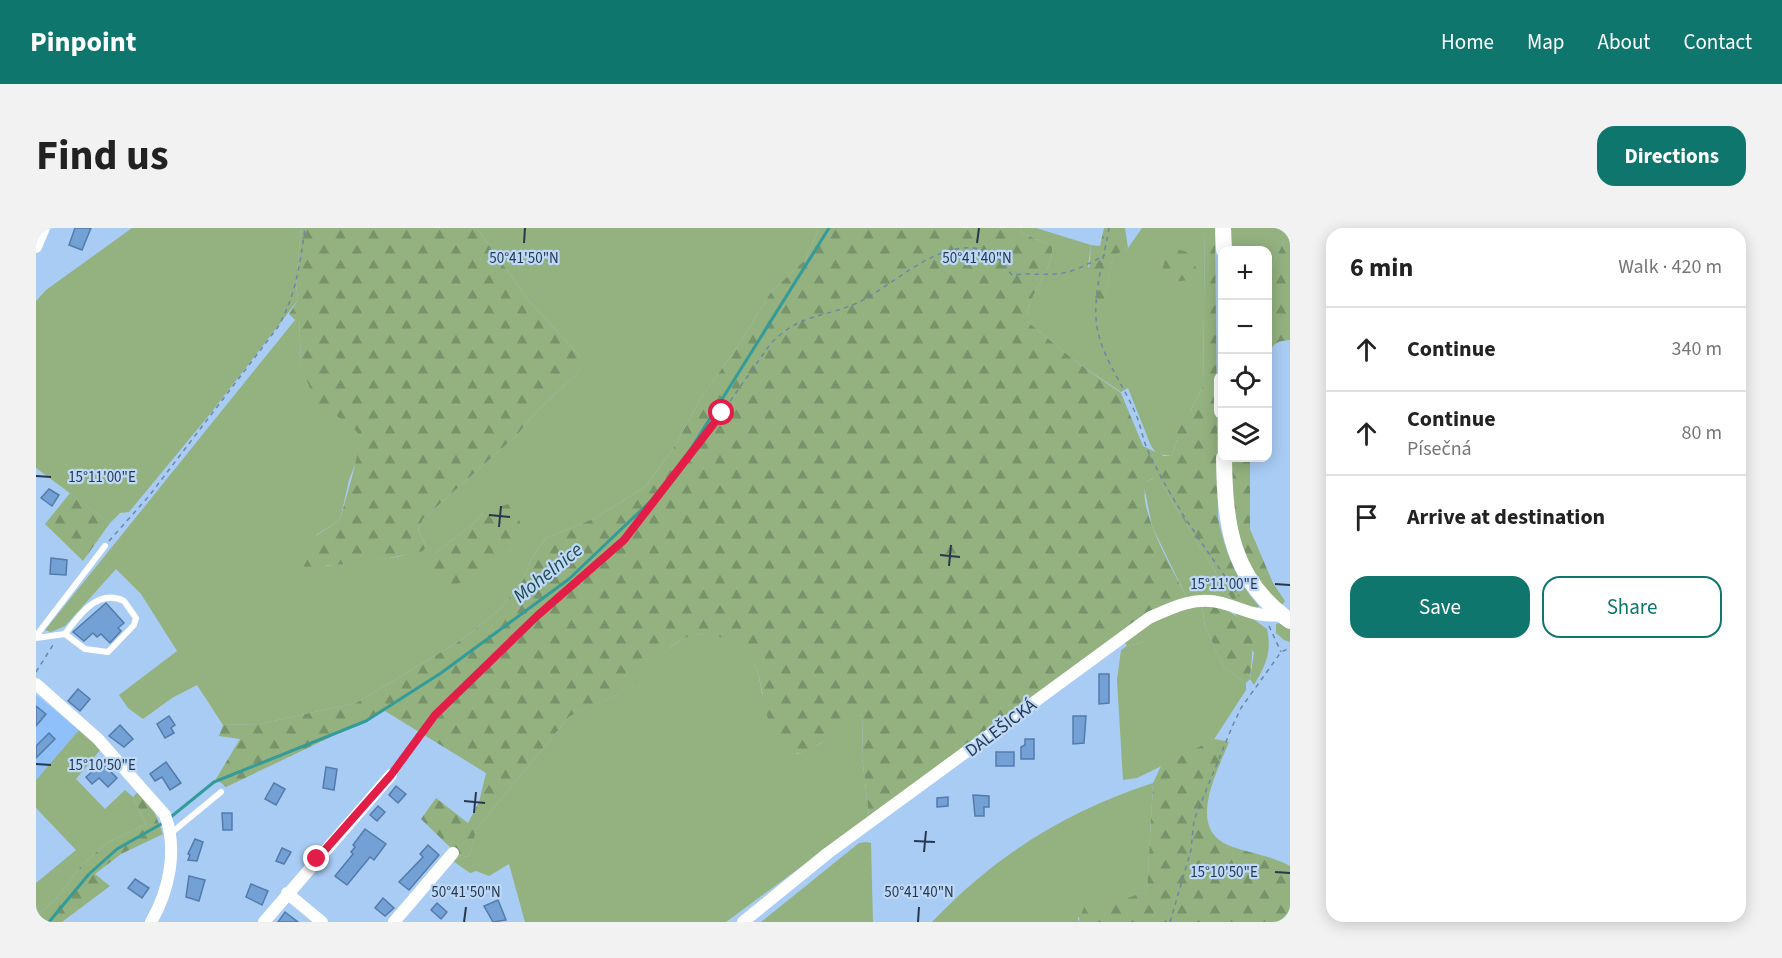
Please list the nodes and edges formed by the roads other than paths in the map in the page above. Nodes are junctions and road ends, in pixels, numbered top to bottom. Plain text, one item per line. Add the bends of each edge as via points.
1 (44, 228) edge
2 (1223, 228) edge
3 (1224, 246) edge
4 (36, 247) edge
5 (1224, 462) edge
6 (105, 546) road end
7 (1279, 618) edge
8 (61, 634) junction
9 (36, 637) edge
10 (36, 684) edge
11 (391, 775) road end
12 (221, 792) dead end
13 (170, 835) junction
14 (453, 853) dead end
15 (287, 893) junction
16 (151, 922) edge
17 (264, 922) edge
18 (322, 922) edge
19 (394, 922) edge
20 (743, 922) edge

1 - 4 street
2 - 3 street
5 - 7 street via 1232,544 1245,573
6 - 9 lane
7 - 20 street, DALEŠICKÁ via 1223,603 1199,601 1180,603 1149,618 828,853
8 - 8 lane via 86,649 108,652 136,618 124,601 106,597 95,602
8 - 9 lane
10 - 13 street via 98,739 146,791 165,815
11 - 15 street
12 - 13 lane
13 - 16 street via 169,874
14 - 19 street
15 - 17 street
15 - 18 street

